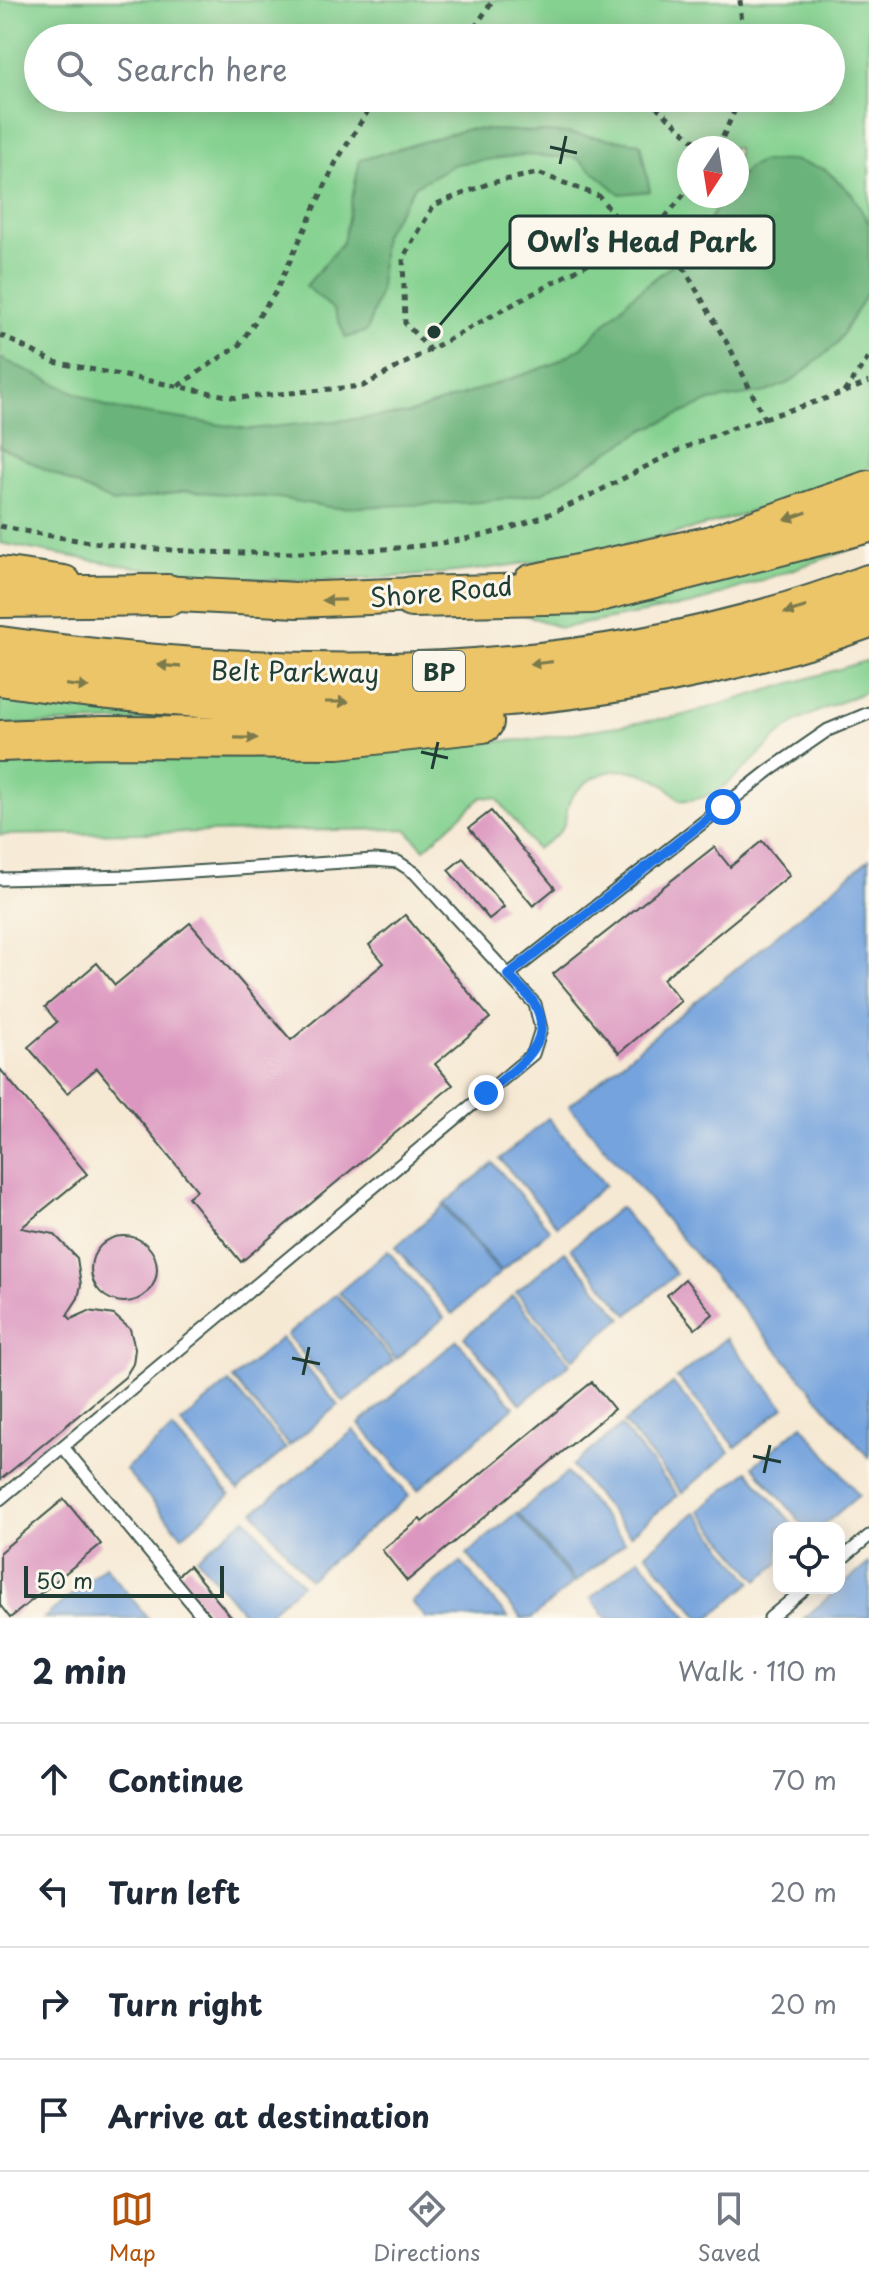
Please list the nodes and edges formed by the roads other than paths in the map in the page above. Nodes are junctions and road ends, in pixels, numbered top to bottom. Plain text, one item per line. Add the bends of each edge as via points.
1 (869, 488) edge
2 (869, 522) edge
3 (0, 574) edge
4 (869, 585) edge
5 (168, 595) junction
6 (0, 597) edge
7 (412, 597) junction
8 (869, 617) edge
9 (869, 639) edge
10 (0, 647) edge
11 (0, 675) edge
12 (869, 713) edge
13 (0, 741) edge
14 (0, 879) edge
15 (508, 975) junction
16 (63, 1447) junction
17 (0, 1499) edge
18 (869, 1536) edge
19 (845, 1556) edge
20 (799, 1594) edge
21 (204, 1618) edge
22 (770, 1618) edge

1 -> 7 main road, Shore Road via 754,530 650,558 529,583
2 - 7 highway via 592,593
3 - 5 main road, Shore Road
4 -> 10 highway, Belt Parkway / BP via 677,641 475,669 251,671
5 - 6 highway
7 -> 5 main road, Shore Road
11 -> 8 highway, Belt Parkway / BP via 208,699 452,701 679,671
13 -> 9 highway via 338,738 422,731 633,701 768,670
12 - 15 lane via 828,730 770,770
14 - 15 lane via 398,862 415,873
15 - 16 lane via 535,1004 541,1029 533,1054
16 - 17 lane
16 - 21 lane
18 - 19 lane
20 - 22 lane

